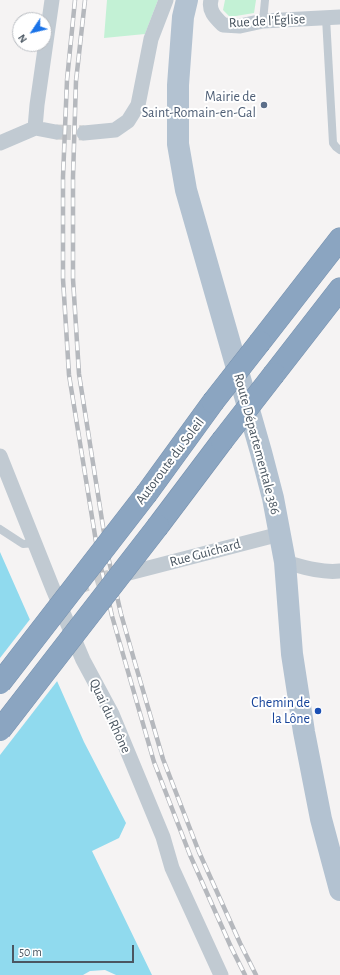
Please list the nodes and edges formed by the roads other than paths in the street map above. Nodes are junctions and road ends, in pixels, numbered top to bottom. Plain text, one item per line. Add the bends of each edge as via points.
1 (52, 0) edge
2 (166, 0) edge
3 (188, 0) edge
4 (211, 0) edge
5 (265, 0) edge
6 (333, 18) edge
7 (263, 21) junction
8 (35, 128) junction
9 (56, 132) tunnel mouth
10 (84, 133) tunnel mouth
11 (0, 143) edge
12 (340, 150) edge
13 (340, 239) edge
14 (340, 289) edge
15 (0, 456) edge
16 (0, 529) edge
17 (280, 534) junction
18 (35, 543) junction
19 (285, 562) junction
20 (340, 571) edge
21 (129, 573) tunnel mouth
22 (0, 683) edge
23 (0, 730) edge
24 (340, 890) edge
25 (221, 975) edge

1 - 8 street
2 - 10 street via 152,39 138,105 128,121 115,130
3 - 17 main road, Route Départementale 386 via 183,17 178,85 179,152 186,190 261,452
4 - 7 street, Rue de l'Église via 214,15 223,25 240,26
5 - 7 lane
6 - 7 street, Rue de l'Église
6 - 12 lane via 333,143
8 - 9 street
8 - 11 street
13 - 22 highway, Autoroute du Soleil, bridge
14 - 23 highway, Autoroute du Soleil, bridge
15 - 18 street, Quai du Rhône
16 - 18 lane via 23,544
17 - 19 main road, Route Départementale 386
17 - 21 street, Rue Guichard
18 - 25 street, Quai du Rhône via 61,592 83,660 112,714 163,837 172,868
19 - 20 street via 310,569
19 - 24 main road, Route Départementale 386 via 292,654 304,732 321,819

